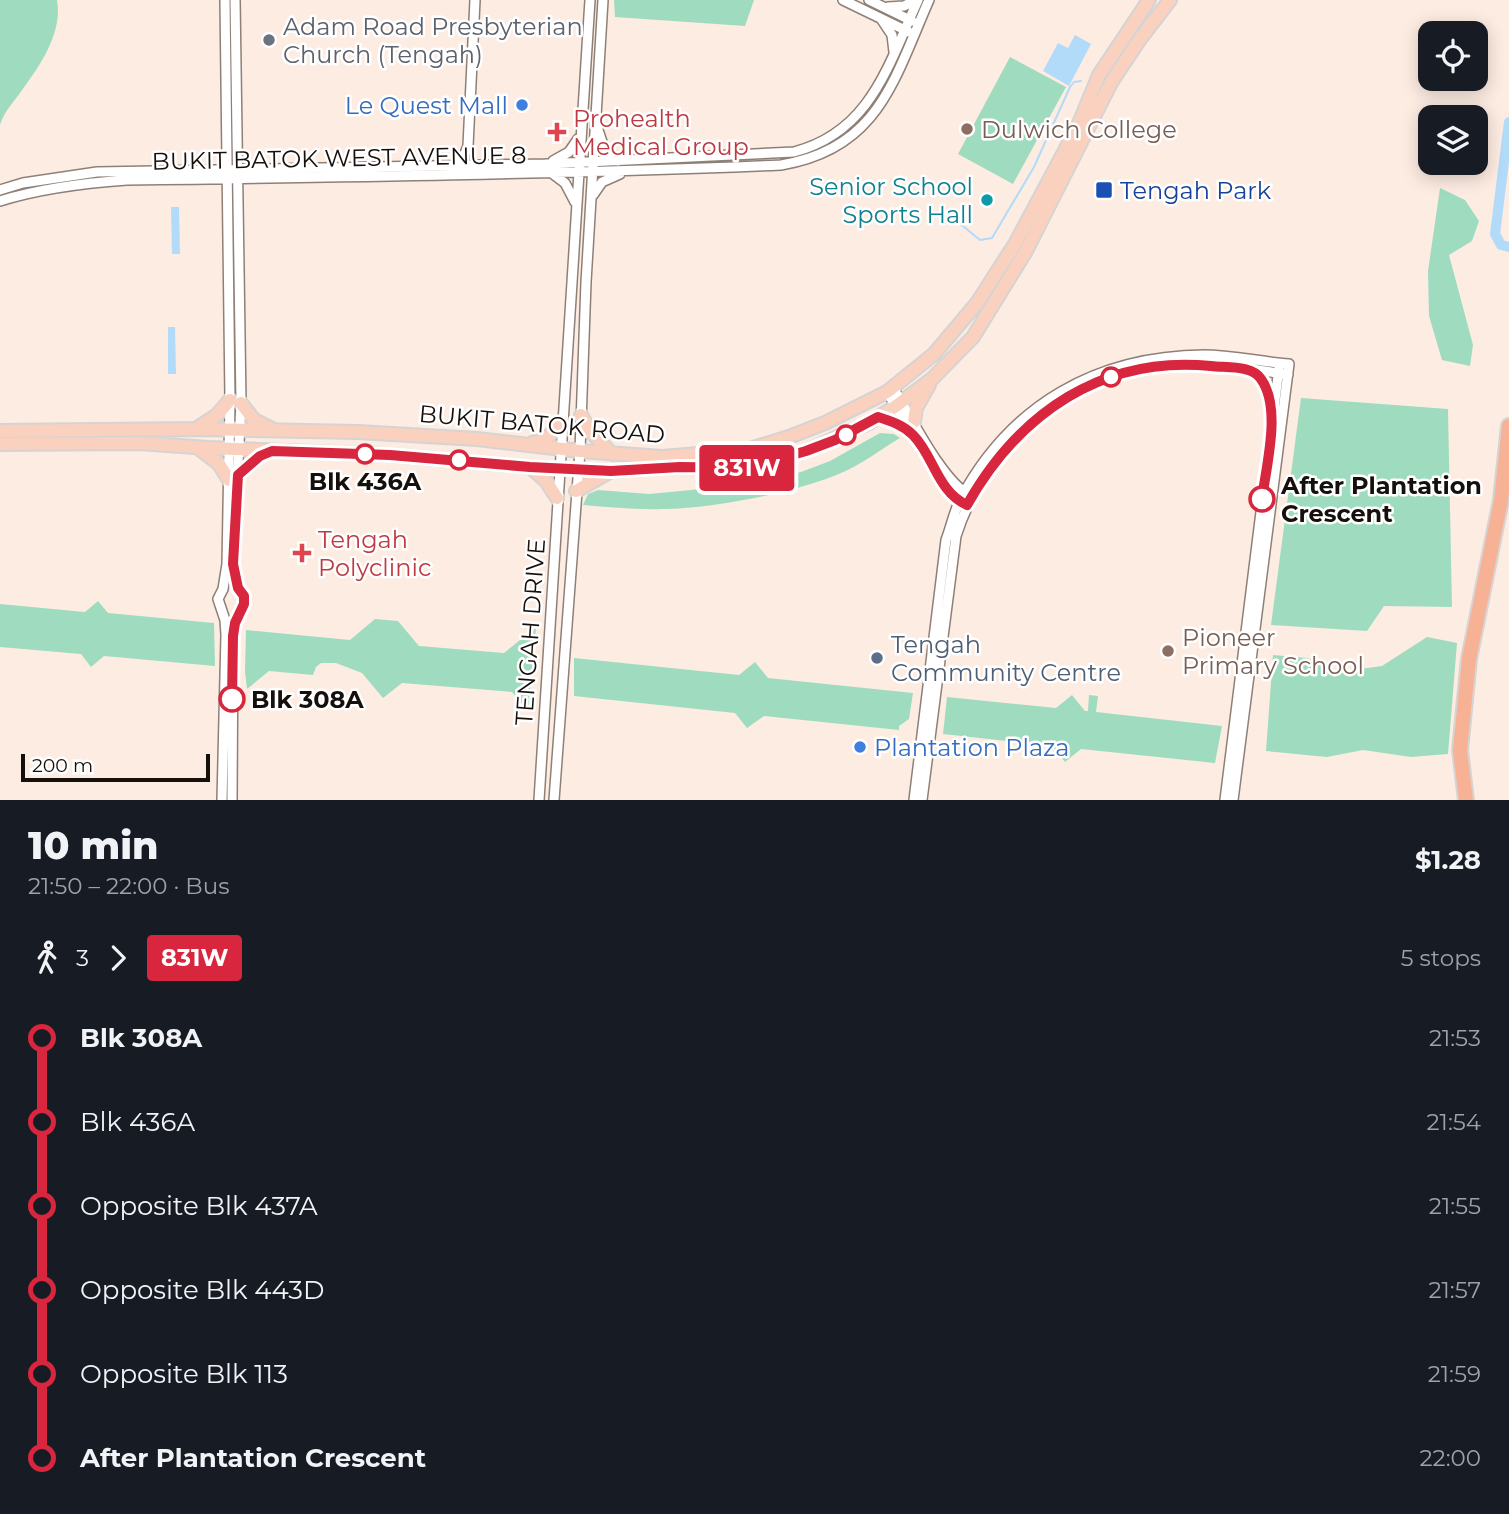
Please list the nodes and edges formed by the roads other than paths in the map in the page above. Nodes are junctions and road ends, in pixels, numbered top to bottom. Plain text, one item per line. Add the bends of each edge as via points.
1 (225, 0) edge
2 (234, 0) edge
3 (475, 0) edge
4 (590, 0) edge
5 (603, 0) edge
6 (843, 0) edge
7 (917, 0) edge
8 (929, 0) edge
9 (1149, 0) edge
10 (1170, 0) edge
11 (873, 2) edge
12 (878, 17) junction
13 (909, 20) junction
14 (919, 24) junction
15 (909, 32) junction
16 (894, 54) junction
17 (595, 118) junction
18 (580, 134) junction
19 (468, 146) junction
20 (618, 161) junction
21 (593, 162) junction
22 (455, 164) junction
23 (478, 164) junction
24 (545, 164) junction
25 (579, 168) junction
26 (628, 171) junction
27 (592, 172) junction
28 (227, 173) junction
29 (239, 173) junction
30 (553, 174) junction
31 (39, 180) junction
32 (0, 190) edge
33 (41, 191) junction
34 (0, 201) edge
35 (591, 201) junction
36 (576, 206) junction
37 (932, 379) junction
38 (890, 390) junction
39 (236, 402) junction
40 (899, 404) junction
41 (581, 415) junction
42 (878, 417) junction
43 (562, 422) junction
44 (1509, 426) edge
45 (196, 429) junction
46 (235, 429) junction
47 (914, 429) junction
48 (0, 430) edge
49 (274, 430) junction
50 (391, 433) junction
51 (477, 439) junction
52 (0, 444) edge
53 (524, 445) junction
54 (196, 447) junction
55 (234, 449) junction
56 (560, 449) junction
57 (272, 451) junction
58 (580, 452) junction
59 (612, 454) junction
60 (390, 455) junction
61 (477, 462) junction
62 (530, 467) junction
63 (560, 467) junction
64 (579, 469) junction
65 (611, 471) junction
66 (233, 477) junction
67 (576, 491) junction
68 (557, 498) junction
69 (966, 499) junction
70 (238, 588) junction
71 (223, 589) junction
72 (943, 594) junction
73 (1236, 740) junction
74 (222, 800) edge
75 (232, 800) edge
76 (539, 800) edge
77 (554, 800) edge
78 (914, 800) edge
79 (922, 800) edge
80 (1225, 800) edge
81 (1233, 800) edge
82 (1466, 800) edge

1 - 28 street
2 - 29 street
3 - 19 street
4 - 18 street, TENGAH DRIVE
5 - 17 street, TENGAH DRIVE
6 - 12 street
7 - 11 street via 897,7
7 - 13 street, BUKIT BATOK WEST AVENUE 8
8 - 14 street, BUKIT BATOK WEST AVENUE 8
9 - 38 main road, BUKIT BATOK ROAD via 1099,75 1034,209 977,303 934,354
10 - 37 main road, BUKIT BATOK ROAD via 1112,81 995,304 973,337
11 - 13 street
12 - 15 street
12 - 16 street via 890,30
13 - 14 street
13 - 15 street, BUKIT BATOK WEST AVENUE 8
14 - 15 street, BUKIT BATOK WEST AVENUE 8
15 - 16 street, BUKIT BATOK WEST AVENUE 8
15 - 26 street, BUKIT BATOK WEST AVENUE 8 via 889,94 864,126 829,151 781,165
16 - 20 street, BUKIT BATOK WEST AVENUE 8 via 853,122 807,149
17 - 20 street via 603,145
17 - 21 street, TENGAH DRIVE
18 - 24 street via 569,152
18 - 25 street, TENGAH DRIVE
19 - 22 street
19 - 23 street
20 - 21 street, BUKIT BATOK WEST AVENUE 8
21 - 25 street, BUKIT BATOK WEST AVENUE 8
21 - 27 street, TENGAH DRIVE
22 - 23 street, BUKIT BATOK WEST AVENUE 8
22 - 29 street, BUKIT BATOK WEST AVENUE 8
23 - 24 street, BUKIT BATOK WEST AVENUE 8
24 - 25 street, BUKIT BATOK WEST AVENUE 8
25 - 27 street, BUKIT BATOK WEST AVENUE 8
25 - 30 street, BUKIT BATOK WEST AVENUE 8
25 - 36 street, TENGAH DRIVE
26 - 27 street, BUKIT BATOK WEST AVENUE 8
26 - 35 street via 602,182
27 - 35 street, TENGAH DRIVE
28 - 29 street, BUKIT BATOK WEST AVENUE 8
28 - 31 street, BUKIT BATOK WEST AVENUE 8 via 97,172
28 - 33 street, BUKIT BATOK WEST AVENUE 8
28 - 39 street
29 - 30 street, BUKIT BATOK WEST AVENUE 8
29 - 39 street
30 - 36 street via 565,183
31 - 32 street, BUKIT BATOK WEST AVENUE 8
31 - 33 street via 36,186
33 - 34 street, BUKIT BATOK WEST AVENUE 8
35 - 41 street, TENGAH DRIVE
36 - 43 street, TENGAH DRIVE
37 - 40 main road, BUKIT BATOK ROAD
37 - 47 main road via 916,408
38 - 40 street
38 - 59 main road, BUKIT BATOK ROAD via 825,423 747,450 662,457
39 - 45 main road
39 - 46 street
39 - 49 main road via 254,420
40 - 42 main road, BUKIT BATOK ROAD
40 - 47 street
41 - 58 street, TENGAH DRIVE
41 - 59 main road
42 - 47 main road
42 - 65 main road, BUKIT BATOK ROAD via 835,440 748,468
43 - 53 main road via 546,439
43 - 56 street, TENGAH DRIVE
44 - 82 highway via 1502,500 1469,659 1460,750
45 - 46 main road, BUKIT BATOK ROAD
45 - 48 main road, BUKIT BATOK ROAD
46 - 49 main road, BUKIT BATOK ROAD
46 - 55 street
47 - 69 street
49 - 50 main road, BUKIT BATOK ROAD
50 - 51 main road, BUKIT BATOK ROAD
50 - 60 main road via 385,444
51 - 53 main road, BUKIT BATOK ROAD
51 - 61 main road via 485,451
52 - 54 main road, BUKIT BATOK ROAD via 106,442
53 - 56 main road, BUKIT BATOK ROAD
54 - 55 main road, BUKIT BATOK ROAD
54 - 66 main road
55 - 57 main road, BUKIT BATOK ROAD
55 - 66 street
56 - 58 main road, BUKIT BATOK ROAD
56 - 63 street, TENGAH DRIVE
57 - 60 main road, BUKIT BATOK ROAD
57 - 66 main road
58 - 59 main road, BUKIT BATOK ROAD
58 - 64 street, TENGAH DRIVE
60 - 61 main road, BUKIT BATOK ROAD
61 - 62 main road, BUKIT BATOK ROAD
62 - 63 main road, BUKIT BATOK ROAD
62 - 68 main road via 547,481
63 - 64 main road, BUKIT BATOK ROAD
63 - 68 street, TENGAH DRIVE
64 - 65 main road, BUKIT BATOK ROAD
64 - 67 street, TENGAH DRIVE
65 - 67 main road
66 - 70 street via 233,564
66 - 71 street
67 - 77 street, TENGAH DRIVE
68 - 76 street, TENGAH DRIVE
69 - 72 street via 946,540
69 - 73 street via 990,455 1025,416 1093,374 1135,362 1206,355 1284,369
70 - 71 street
70 - 75 street via 244,604 233,636
71 - 74 street via 218,599 226,635
72 - 78 street
72 - 79 street
73 - 80 street
73 - 81 street

